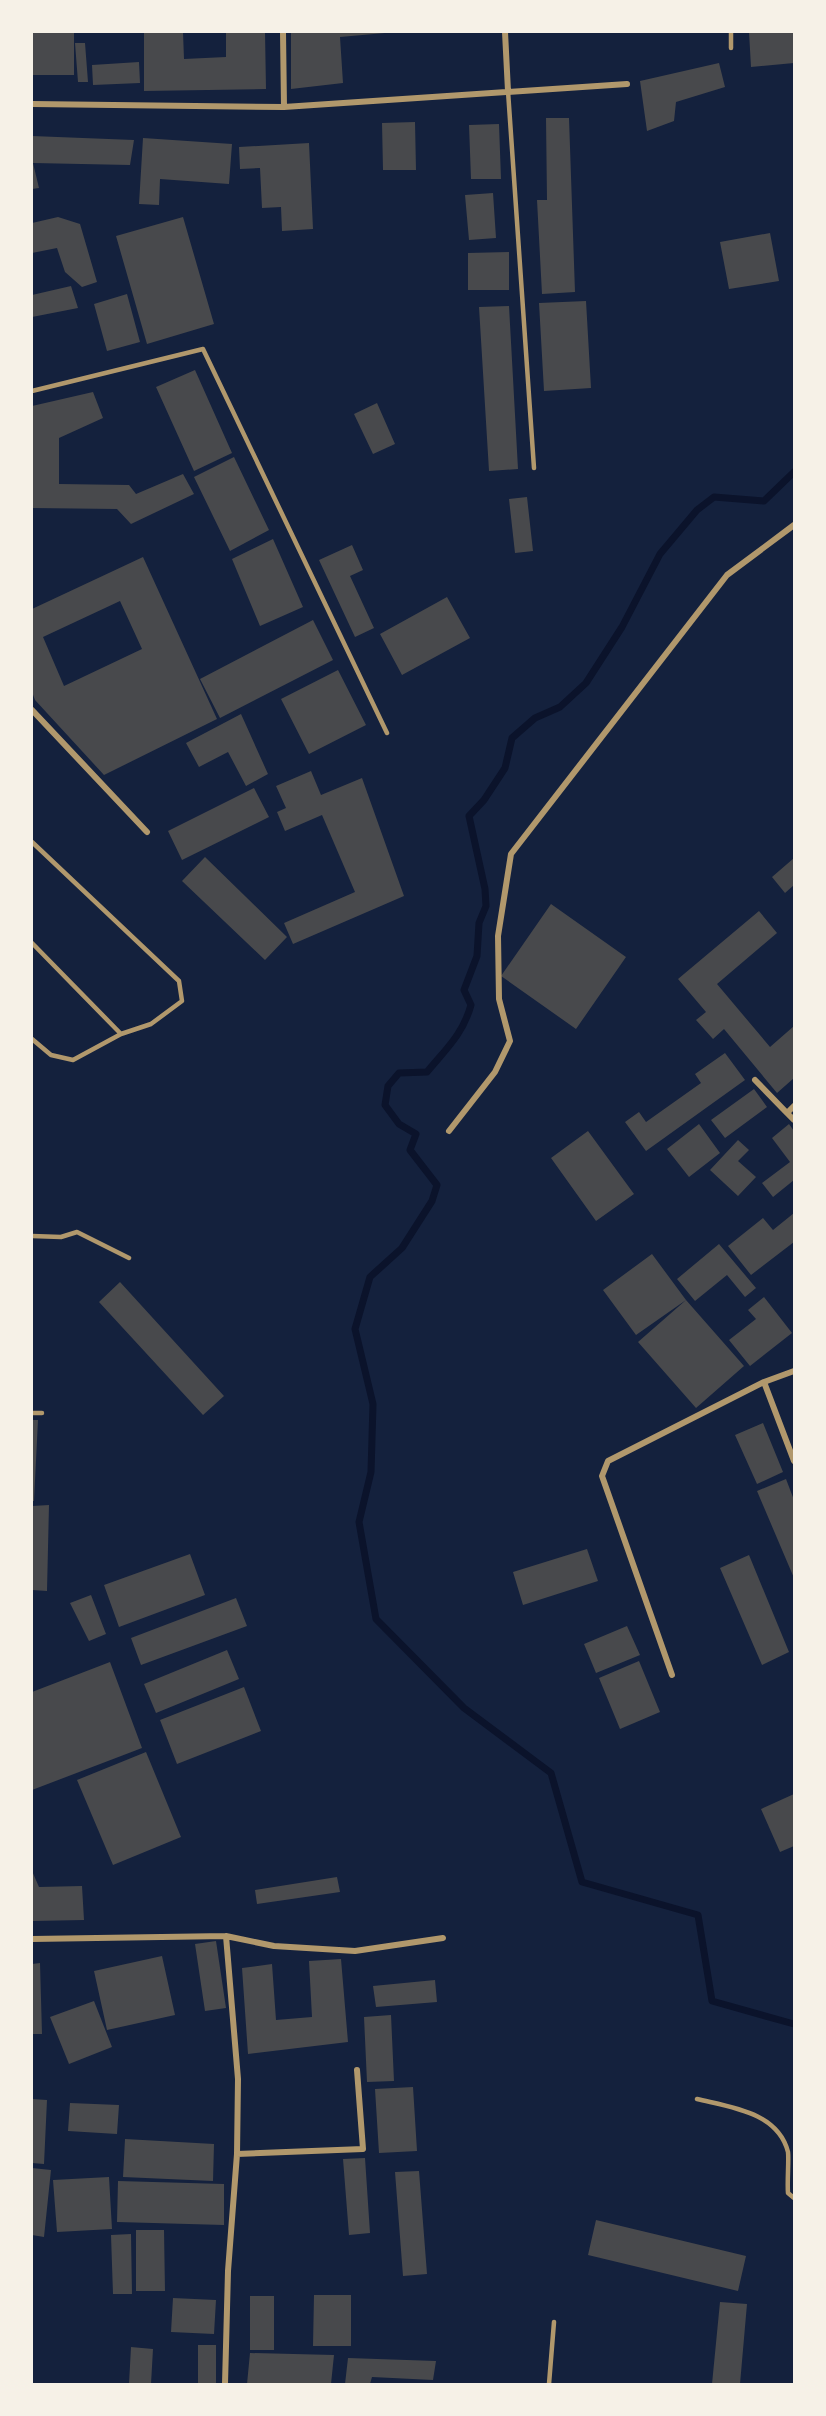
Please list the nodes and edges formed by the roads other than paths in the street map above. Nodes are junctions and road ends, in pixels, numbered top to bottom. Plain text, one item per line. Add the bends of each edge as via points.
1 (283, 32) edge
2 (505, 32) edge
3 (731, 32) edge
4 (731, 48) dead end
5 (627, 84) dead end
6 (508, 91) junction
7 (32, 104) edge
8 (284, 107) junction
9 (32, 391) edge
10 (534, 468) dead end
11 (795, 525) edge
12 (32, 710) edge
13 (387, 733) dead end
14 (147, 832) dead end
15 (32, 842) edge
16 (32, 942) edge
17 (121, 1034) junction
18 (32, 1039) edge
19 (755, 1080) dead end
20 (795, 1106) edge
21 (787, 1113) junction
22 (795, 1120) edge
23 (449, 1131) dead end
24 (32, 1236) edge
25 (129, 1258) dead end
26 (795, 1371) edge
27 (764, 1382) junction
28 (32, 1413) edge
29 (42, 1413) dead end
30 (795, 1461) edge
31 (672, 1675) dead end
32 (226, 1936) junction
33 (443, 1938) dead end
34 (32, 1940) edge
35 (357, 2070) dead end
36 (697, 2099) dead end
37 (237, 2154) junction
38 (795, 2198) edge
39 (554, 2322) dead end
40 (225, 2385) edge
41 (549, 2385) edge

1 - 8 street
2 - 6 street
3 - 4 lane
5 - 6 street
6 - 8 street
6 - 10 lane
7 - 8 street
9 - 13 lane via 203,349
11 - 23 street via 727,574 512,854 498,936 499,999 510,1041 495,1072
12 - 14 street
15 - 17 lane via 179,981 182,1001 151,1024
16 - 17 lane
17 - 18 lane via 73,1060 51,1055
19 - 21 street
20 - 21 street
21 - 22 street
24 - 25 lane via 61,1237 77,1232
26 - 27 street
27 - 30 street
27 - 31 street via 608,1461 602,1476
28 - 29 lane
32 - 33 street via 274,1946 355,1951
32 - 34 street
32 - 37 street via 238,2079
35 - 37 street via 363,2149
36 - 38 lane via 754,2113 780,2134 788,2153 788,2193
37 - 40 street
39 - 41 lane

